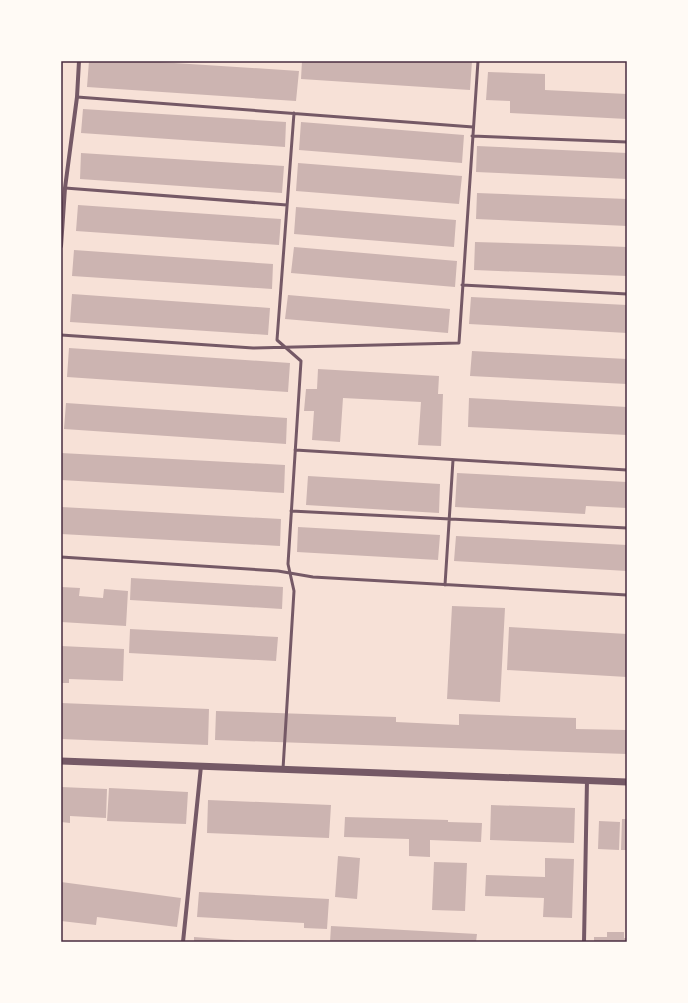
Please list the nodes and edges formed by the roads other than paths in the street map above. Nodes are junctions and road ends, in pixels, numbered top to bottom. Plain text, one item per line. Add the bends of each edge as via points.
1 (79, 61) edge
2 (478, 61) edge
3 (76, 97) junction
4 (294, 113) junction
5 (473, 127) junction
6 (472, 136) junction
7 (627, 142) edge
8 (66, 188) junction
9 (287, 205) junction
10 (61, 246) edge
11 (462, 285) junction
12 (627, 294) edge
13 (61, 335) edge
14 (285, 348) junction
15 (295, 450) junction
16 (452, 460) junction
17 (627, 470) edge
18 (291, 511) junction
19 (449, 519) junction
20 (627, 528) edge
21 (61, 557) edge
22 (290, 573) junction
23 (445, 585) junction
24 (627, 595) edge
25 (61, 761) edge
26 (201, 766) junction
27 (283, 769) junction
28 (587, 780) junction
29 (627, 782) edge
30 (184, 942) edge
31 (584, 942) edge

1 - 3 street
2 - 5 lane
3 - 4 lane
3 - 8 street
4 - 5 lane
4 - 9 lane
5 - 6 lane
6 - 7 lane
6 - 11 lane
8 - 9 lane
8 - 10 street
9 - 14 lane via 277,340
11 - 12 lane
11 - 14 lane via 459,343
13 - 14 lane
14 - 15 lane via 301,361
15 - 16 lane
15 - 18 lane
16 - 17 lane
16 - 19 lane
18 - 19 lane
18 - 22 lane via 288,564
19 - 20 lane
19 - 23 lane
21 - 22 lane
22 - 23 lane via 313,577
22 - 27 lane via 294,591
23 - 24 lane
25 - 26 street
26 - 27 street
26 - 30 street
27 - 28 street
28 - 29 street
28 - 31 street

